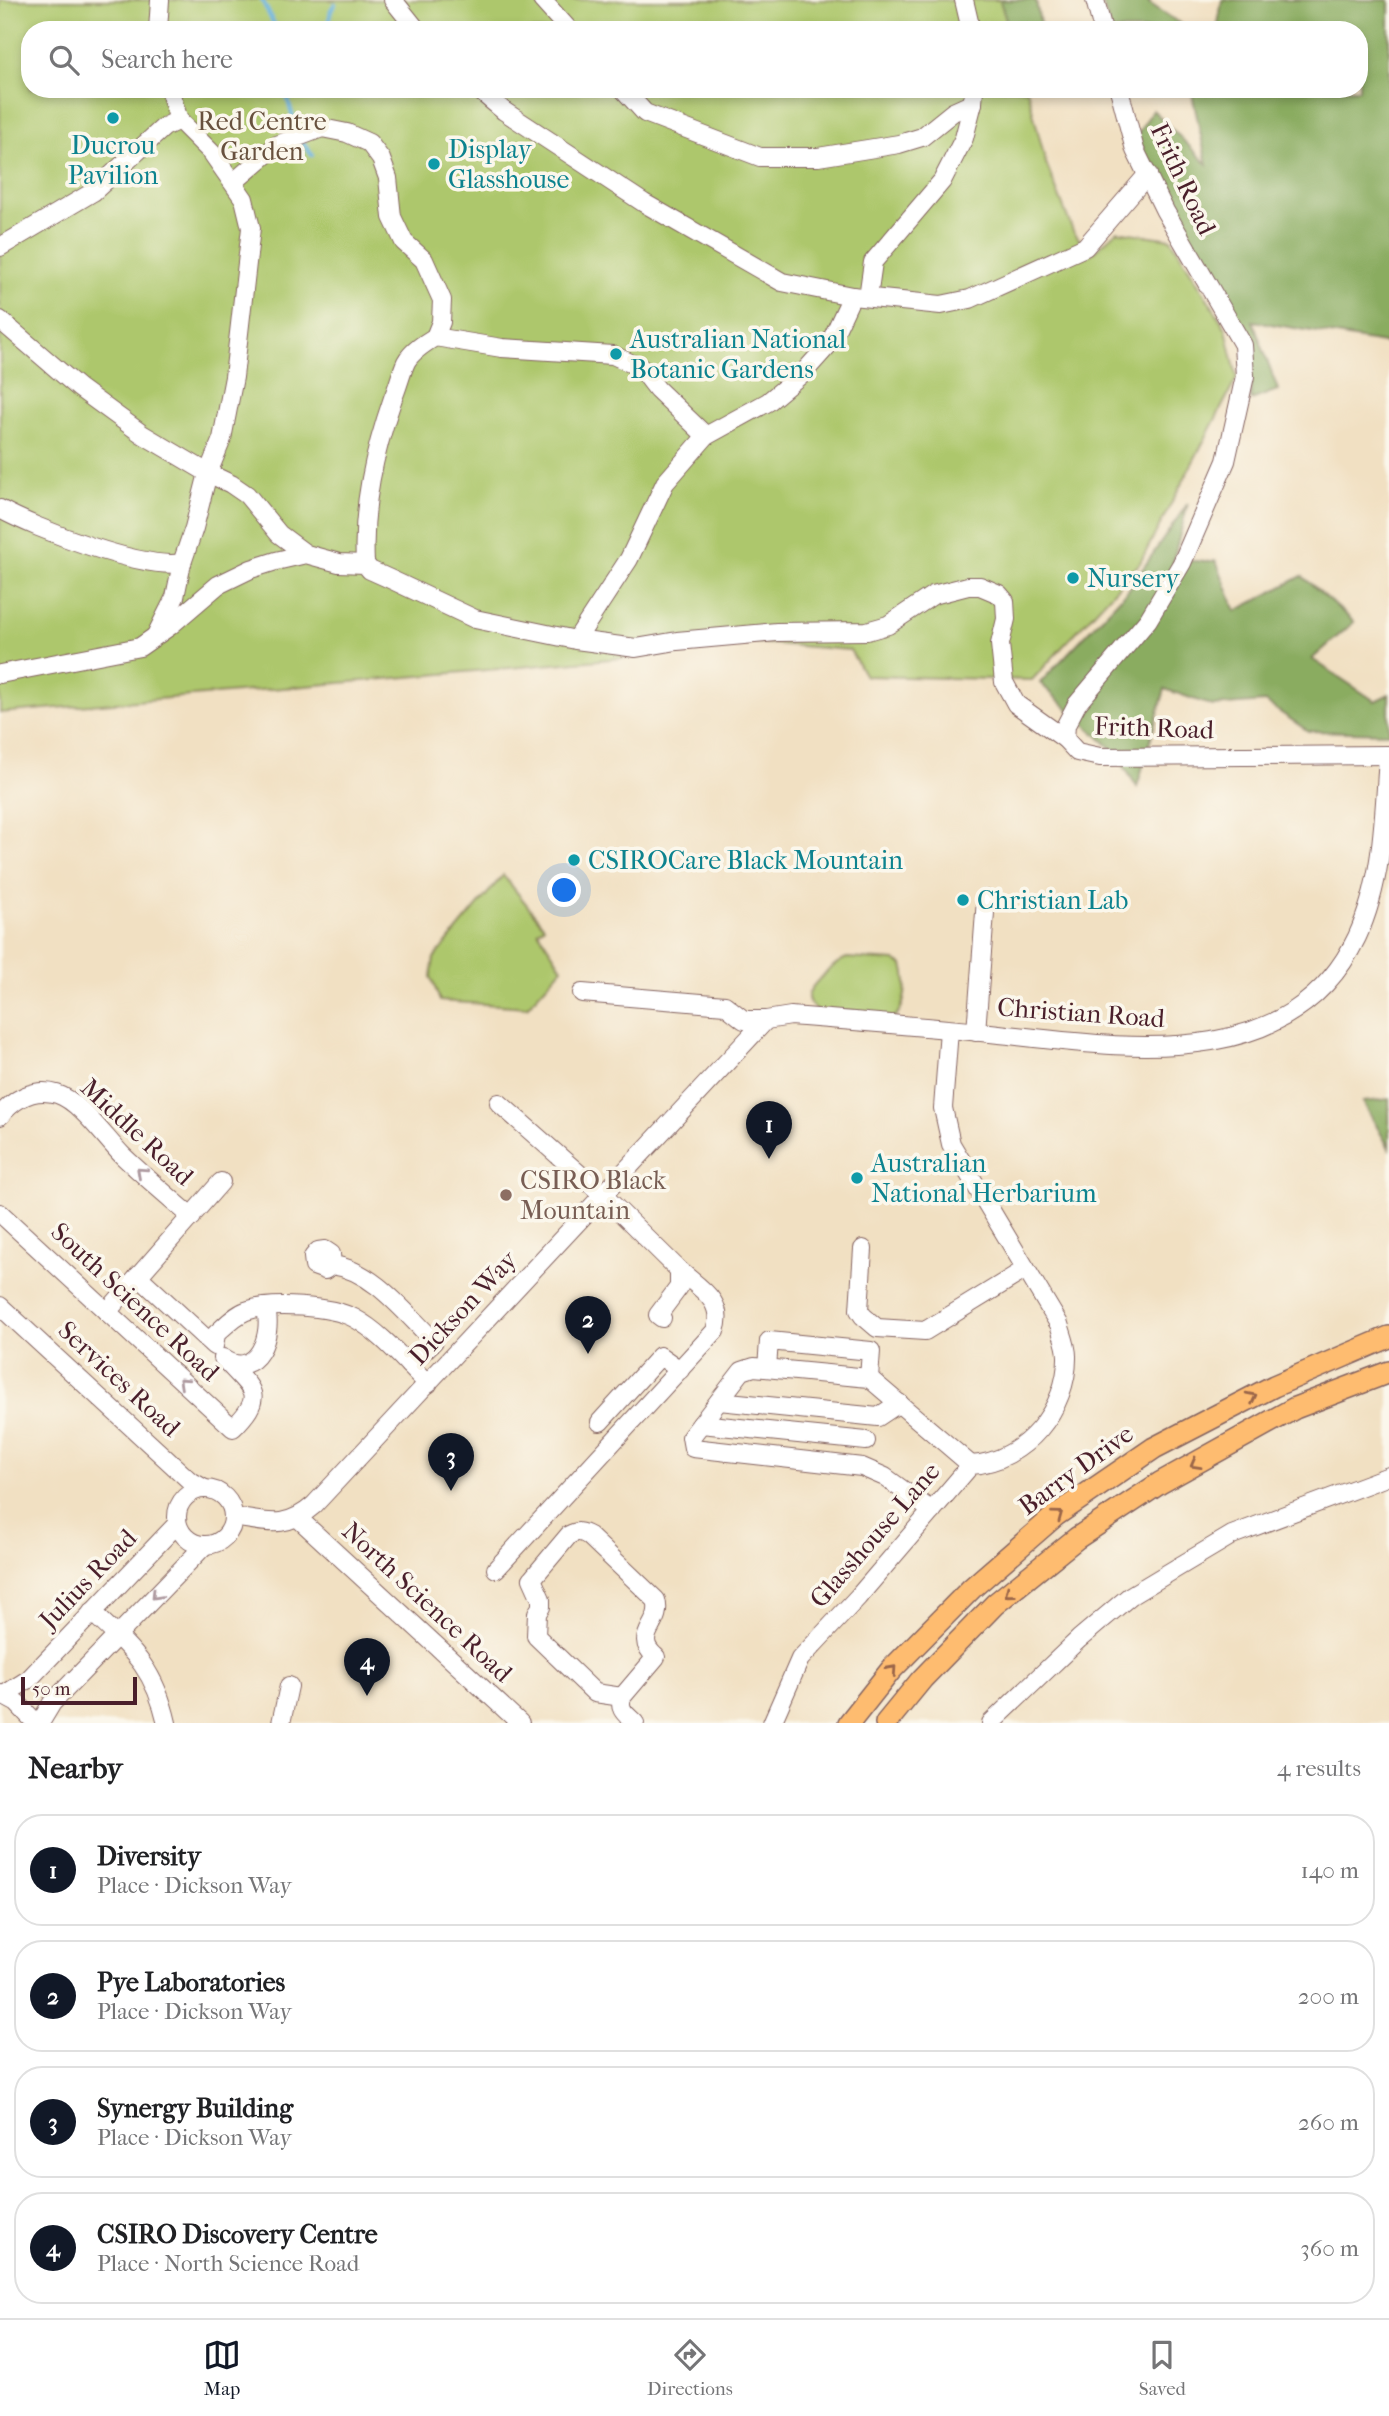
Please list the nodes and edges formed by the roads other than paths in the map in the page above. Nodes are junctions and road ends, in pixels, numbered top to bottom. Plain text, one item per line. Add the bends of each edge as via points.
1 (160, 0) edge
2 (393, 0) edge
3 (542, 0) edge
4 (964, 0) edge
5 (1095, 0) edge
6 (159, 21) edge
7 (409, 21) edge
8 (561, 21) edge
9 (969, 21) edge
10 (1101, 21) edge
11 (172, 98) edge
12 (489, 98) edge
13 (631, 98) edge
14 (970, 98) edge
15 (973, 98) edge
16 (1121, 98) edge
17 (179, 120) junction
18 (1148, 174) junction
19 (234, 182) junction
20 (0, 247) edge
21 (860, 296) junction
22 (0, 320) edge
23 (435, 337) junction
24 (706, 436) junction
25 (208, 473) junction
26 (0, 509) edge
27 (306, 555) junction
28 (182, 563) junction
29 (365, 564) junction
30 (153, 638) junction
31 (576, 640) junction
32 (0, 674) edge
33 (1065, 739) junction
34 (1389, 755) edge
35 (986, 899) dead end
36 (582, 993) dead end
37 (766, 1020) junction
38 (949, 1030) junction
39 (976, 1032) junction
40 (499, 1102) dead end
41 (0, 1116) edge
42 (221, 1182) dead end
43 (603, 1195) junction
44 (0, 1213) edge
45 (192, 1217) junction
46 (863, 1249) dead end
47 (332, 1265) dead end
48 (1026, 1269) junction
49 (679, 1270) junction
50 (138, 1276) junction
51 (0, 1306) edge
52 (265, 1307) junction
53 (107, 1312) junction
54 (662, 1318) dead end
55 (1389, 1337) edge
56 (219, 1353) junction
57 (409, 1366) junction
58 (767, 1368) junction
59 (680, 1370) junction
60 (1389, 1372) edge
61 (869, 1378) junction
62 (428, 1384) junction
63 (719, 1401) junction
64 (900, 1403) junction
65 (600, 1422) dead end
66 (701, 1424) junction
67 (866, 1441) dead end
68 (971, 1465) junction
69 (1389, 1476) edge
70 (204, 1489) junction
71 (932, 1511) junction
72 (233, 1517) junction
73 (299, 1518) junction
74 (177, 1524) junction
75 (204, 1546) junction
76 (496, 1569) dead end
77 (92, 1612) junction
78 (117, 1636) junction
79 (289, 1686) dead end
80 (2, 1694) edge
81 (622, 1697) junction
82 (38, 1723) edge
83 (167, 1723) edge
84 (281, 1723) edge
85 (520, 1723) edge
86 (635, 1723) edge
87 (772, 1723) edge
88 (849, 1723) edge
89 (886, 1723) edge
90 (991, 1723) edge

1 - 6 street
2 - 7 street
3 - 8 street
4 - 9 street
5 - 10 street
11 - 17 street
12 - 21 street via 644,203 782,282
13 - 14 street via 645,113 760,157 818,157 899,144 922,137
15 - 21 street via 964,138 942,181 873,262
16 - 18 street, Frith Road via 1135,150
17 - 19 street
17 - 20 street via 164,127 93,192
18 - 21 street via 1085,247 970,299 941,305
18 - 33 street, Frith Road via 1243,345 1245,376 1226,461 1182,563 1148,620 1077,704 1066,725
19 - 23 street via 277,145 322,128 369,143 388,178 392,217 404,242 424,260 442,300
19 - 25 street via 244,200 250,243 234,377 222,439
21 - 24 street via 830,343 804,372 768,402
22 - 25 street via 79,388 142,434
23 - 24 street via 502,348 612,355 641,368
23 - 29 street via 407,361 380,434 370,471
24 - 31 street via 665,483 629,559
25 - 27 street via 247,495 279,534
25 - 28 street
26 - 28 street via 25,523 118,554
27 - 29 street
27 - 30 street via 251,569 218,586
28 - 30 street via 175,597
29 - 31 street via 475,619
30 - 32 street via 140,647
31 - 33 street via 636,648 777,632 867,631 888,625 933,596 980,586 1006,601 1000,644 1004,682 1016,704
33 - 34 street, Frith Road via 1077,752 1100,757
34 - 39 street, Christian Road via 1382,839 1368,909 1340,965 1296,1009 1239,1037 1174,1046 1134,1047
35 - 39 street
36 - 37 street, Christian Road via 725,1005 744,1020
37 - 38 street, Christian Road via 791,1016
37 - 43 street, Dickson Way
38 - 39 street, Christian Road
38 - 48 street, Glasshouse Lane via 943,1108 951,1144
40 - 43 street
45 -> 41 street, Middle Road via 69,1100 44,1092 28,1095 11,1102
42 - 45 street
43 - 49 street
43 - 62 street, Dickson Way
44 - 53 street, South Science Road
45 - 50 street
46 - 48 street via 859,1310 877,1328 925,1331
47 - 57 street via 368,1277 434,1341
48 - 68 street, Glasshouse Lane via 1059,1324 1067,1353 1062,1390 1045,1422 1019,1448 986,1464
49 - 54 street via 679,1287 658,1315
49 - 59 street via 716,1304 720,1319
50 - 53 street
50 - 56 street
51 - 70 street, Services Road
52 - 56 street via 245,1311 216,1334
52 - 56 street via 270,1318 261,1352 243,1364
52 - 57 street via 296,1307 353,1318
56 -> 53 street, South Science Road via 251,1389 254,1401 233,1429
88 -> 55 main road, Barry Drive via 891,1670 972,1588 1056,1515 1154,1448 1274,1386
57 - 62 street
58 - 61 street
58 - 61 street via 769,1341 871,1351
58 - 63 street via 742,1371
59 - 65 street via 660,1356
59 - 76 street
60 -> 89 main road via 1295,1408 1160,1483 1077,1538 995,1604
61 - 64 street
62 - 73 street, Dickson Way
63 - 64 street via 878,1417
63 - 66 street
64 - 68 street
66 - 67 street
66 - 71 street via 691,1437 693,1448 862,1467 885,1477
68 - 71 street, Glasshouse Lane
69 - 90 street via 1233,1535 1160,1578 1079,1639
70 - 72 street via 227,1500
70 - 74 street via 182,1500
71 - 87 street, Glasshouse Lane via 800,1659
72 - 73 street via 275,1524
72 - 75 street via 225,1538
73 - 85 street, North Science Road
74 - 75 street via 187,1539
74 - 77 street, Julius Road
75 -> 78 street
77 - 78 street
77 - 80 street, Julius Road via 29,1679
78 - 82 street
78 - 83 street via 148,1670
79 - 84 street
80 - 82 street
81 - 81 street via 656,1657 646,1641 658,1615 656,1600 589,1536 576,1532 532,1579 541,1599 536,1636 595,1693
81 - 86 street via 622,1711

